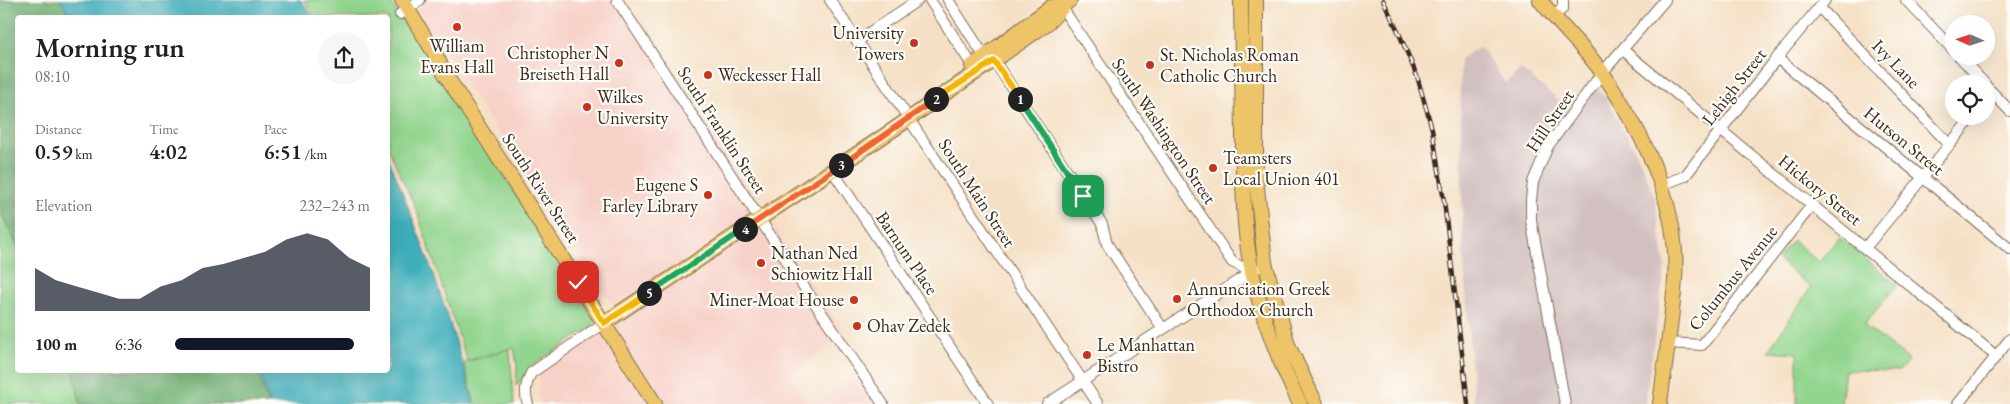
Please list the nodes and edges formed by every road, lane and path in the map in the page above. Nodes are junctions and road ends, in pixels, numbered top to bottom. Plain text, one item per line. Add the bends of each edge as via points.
1 (391, 0) edge
2 (420, 0) edge
3 (617, 0) edge
4 (830, 0) edge
5 (918, 0) edge
6 (930, 0) edge
7 (948, 0) edge
8 (1241, 0) edge
9 (1256, 0) edge
10 (1540, 0) edge
11 (1563, 0) edge
12 (1665, 0) edge
13 (1906, 0) edge
14 (1063, 2) edge
15 (1822, 4) edge
16 (403, 7) edge
17 (1553, 17) junction
18 (857, 41) junction
19 (1945, 41) edge
20 (1623, 50) junction
21 (990, 58) junction
22 (1777, 58) junction
23 (1966, 65) edge
24 (972, 66) junction
25 (1602, 74) junction
26 (1975, 75) edge
27 (956, 85) junction
28 (1995, 97) edge
29 (2010, 111) edge
30 (909, 119) junction
31 (1965, 125) edge
32 (1721, 130) junction
33 (1949, 144) junction
34 (832, 170) junction
35 (1922, 177) junction
36 (1661, 185) junction
37 (1812, 205) junction
38 (760, 218) junction
39 (1865, 248) junction
40 (2010, 249) edge
41 (1265, 263) junction
42 (1252, 272) junction
43 (604, 323) junction
44 (1163, 329) junction
45 (2010, 339) edge
46 (1668, 343) junction
47 (1996, 356) junction
48 (1082, 381) junction
49 (528, 404) edge
50 (655, 404) edge
51 (883, 404) edge
52 (988, 404) edge
53 (1047, 404) edge
54 (1098, 404) edge
55 (1300, 404) edge
56 (1316, 404) edge
57 (1565, 404) edge
58 (1660, 404) edge
59 (1958, 404) edge

1 - 16 main road, South River Street
2 - 16 street
3 - 38 street, South Franklin Street
4 - 18 street, South Main Street
5 - 18 street
6 - 24 street
7 - 21 street
8 - 42 main road via 1243,192
9 - 41 main road via 1256,178
10 - 17 main road
11 - 17 street via 1563,8
12 - 20 street, Hill Street
13 - 19 street
14 - 21 main road via 1051,8
14 - 42 street, South Washington Street via 1232,262
15 - 22 street, Lehigh Street
15 - 33 street, Ivy Lane
16 - 43 main road, South River Street
17 - 25 main road
18 - 30 street, South Main Street
20 - 25 street, Hill Street
20 - 32 street, Hickory Street
21 - 24 main road
21 - 27 main road
21 - 44 street via 1101,222 1107,244
22 - 32 street, Lehigh Street
22 - 35 street, Hutson Street
23 - 26 street
24 - 27 main road
25 - 36 main road via 1644,143
25 - 57 street, Hill Street via 1548,146 1539,165 1531,200 1531,220
27 - 30 main road
28 - 29 street
30 - 34 main road
30 - 48 street, South Main Street
31 - 33 street
32 - 36 street, Lehigh Street via 1685,176
32 - 37 street, Hickory Street
33 - 35 street
34 - 38 main road
34 - 52 street, Barnum Place
35 - 39 street
35 - 40 street, Hutson Street
36 - 46 main road via 1674,254 1675,278
37 - 39 street, Hickory Street
37 - 46 street, Columbus Avenue via 1702,345
38 - 43 main road
38 - 51 street, South Franklin Street
39 - 47 street, Hickory Street
41 - 42 street
41 - 56 main road via 1288,345
42 - 44 street
42 - 55 main road via 1265,321
43 - 49 street via 531,373 526,383
43 - 50 main road, South River Street
44 - 48 street
45 - 47 street
46 - 58 main road
47 - 59 street
48 - 53 street
48 - 54 street, South Main Street

